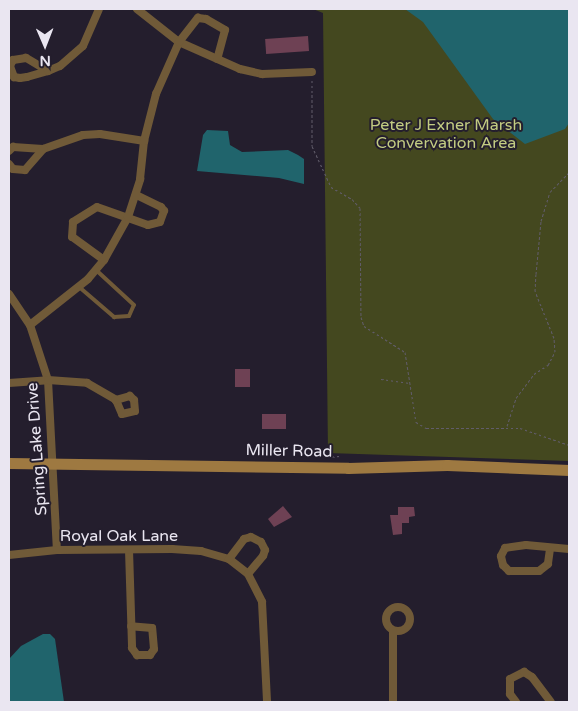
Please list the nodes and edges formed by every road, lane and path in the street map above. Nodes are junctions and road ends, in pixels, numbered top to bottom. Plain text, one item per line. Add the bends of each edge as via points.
1 (99, 9) edge
2 (137, 9) edge
3 (179, 42) junction
4 (217, 59) junction
5 (48, 70) dead end
6 (312, 72) joint
7 (144, 141) junction
8 (43, 149) junction
9 (9, 150) edge
10 (9, 164) edge
11 (569, 172) edge
12 (136, 195) junction
13 (128, 217) junction
14 (104, 260) junction
15 (96, 269) junction
16 (78, 286) junction
17 (9, 294) edge
18 (30, 325) junction
19 (381, 379) dead end
20 (48, 380) junction
21 (410, 383) junction
22 (9, 384) edge
23 (116, 400) dead end
24 (506, 427) junction
25 (569, 445) edge
26 (9, 463) edge
27 (52, 463) junction
28 (569, 470) edge
29 (550, 549) junction
30 (569, 549) edge
31 (57, 550) junction
32 (129, 550) junction
33 (9, 555) edge
34 (229, 559) junction
35 (248, 574) junction
36 (131, 626) junction
37 (393, 631) dead end
38 (267, 702) edge
39 (393, 702) edge
40 (516, 702) edge
41 (551, 702) edge

1 - 5 street via 78,51 60,66
2 - 3 street
3 - 4 street
3 - 4 street via 198,18 206,19 225,30
3 - 7 street via 156,94
4 - 6 street via 262,74
6 - 21 path via 312,146 331,187 352,199 360,208 361,317 364,326 405,352
7 - 8 street via 100,134 83,135
7 - 12 street
8 - 9 street via 20,147
8 - 10 street via 25,170 13,169
11 - 24 path via 550,192 541,221 536,274 535,291 554,338 555,352 548,365 534,374 516,398
12 - 13 street
12 - 13 street via 161,207 163,219 148,224
13 - 14 street
13 - 14 street via 96,207 73,222 72,237
14 - 15 street
15 - 16 street
15 - 16 lane via 134,305 129,316 114,317
16 - 18 street
17 - 18 street, Spring Lake Drive
18 - 20 street, Spring Lake Drive
19 - 21 path
20 - 22 street
20 - 23 street via 87,383
20 - 27 street, Spring Lake Drive
21 - 24 path via 414,417 421,426
24 - 25 path via 520,428
26 - 27 street, Miller Road
27 - 28 street, Miller Road via 348,468 447,465
27 - 31 street, Spring Lake Drive
29 - 29 street via 526,545 505,548 501,556 503,565 509,571 539,571 548,564
29 - 30 street
31 - 32 street, Royal Oak Lane
31 - 33 street, Royal Oak Lane
32 - 34 street, Royal Oak Lane via 201,550
32 - 36 street
34 - 35 street, Royal Oak Lane
34 - 35 street via 244,539 252,537 261,542 264,556
35 - 38 street, Royal Oak Lane via 262,602
36 - 36 street via 132,652 150,655 154,649 152,628
37 - 39 street
40 - 41 street via 510,694 510,679 524,672 532,677

